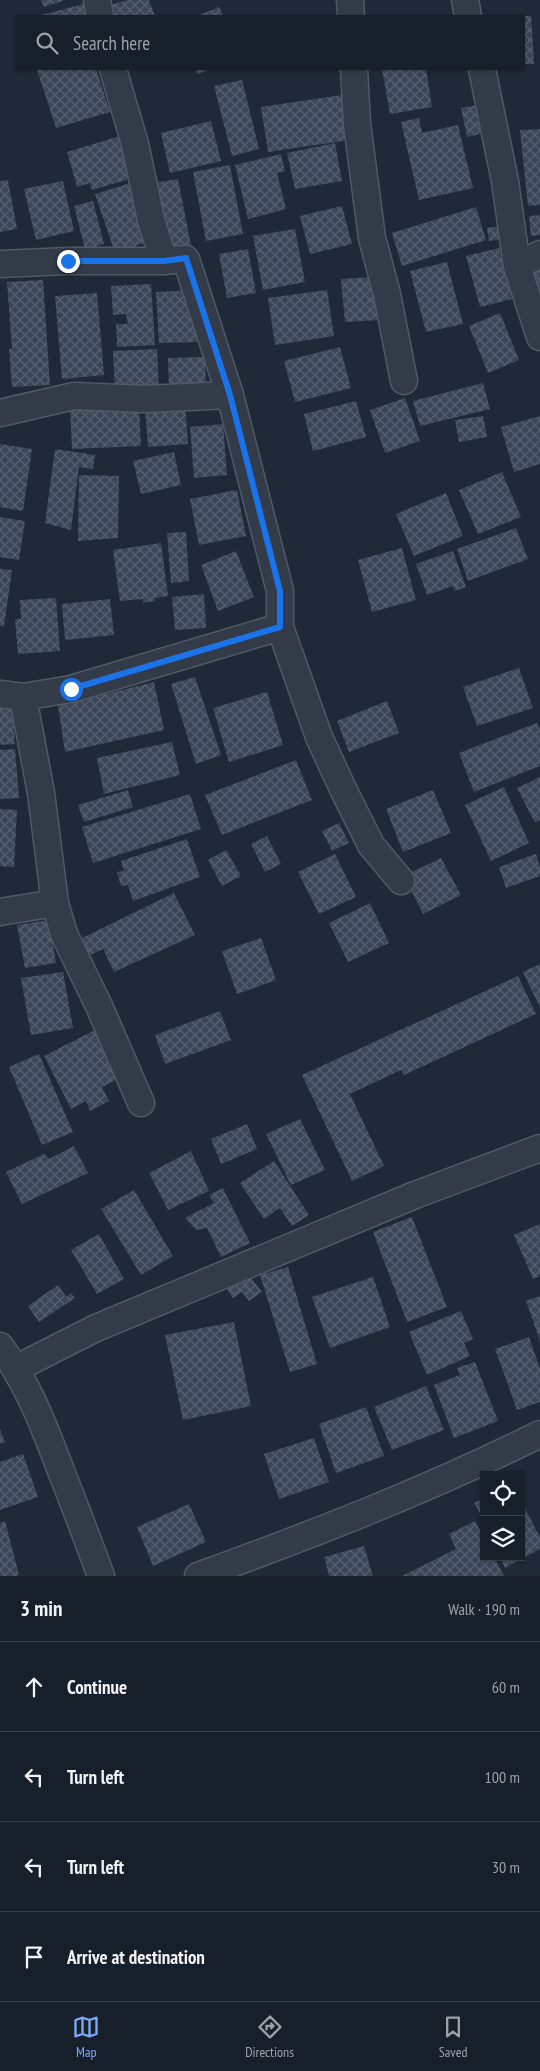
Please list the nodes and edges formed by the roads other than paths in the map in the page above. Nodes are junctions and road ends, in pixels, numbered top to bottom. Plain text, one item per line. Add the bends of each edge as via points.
1 (97, 0) edge
2 (350, 0) edge
3 (465, 0) edge
4 (100, 15) edge
5 (351, 15) edge
6 (468, 15) edge
7 (113, 70) edge
8 (354, 70) edge
9 (482, 70) edge
10 (540, 254) edge
11 (164, 261) junction
12 (0, 264) edge
13 (517, 266) junction
14 (540, 337) edge
15 (404, 381) dead end
16 (230, 395) junction
17 (0, 413) edge
18 (280, 627) junction
19 (11, 696) edge
20 (401, 881) dead end
21 (55, 903) junction
22 (0, 912) edge
23 (141, 1103) dead end
24 (540, 1148) edge
25 (0, 1346) edge
26 (17, 1368) junction
27 (540, 1434) edge
28 (101, 1576) edge
29 (198, 1576) edge

1 - 4 street
2 - 5 street
3 - 6 street
7 - 11 street
8 - 15 street via 357,124 372,238
9 - 13 street via 505,181
10 - 13 street
11 - 12 street
11 - 16 street via 186,258
13 - 14 street
16 - 17 street via 144,399 74,396
16 - 18 street via 280,591
18 - 19 street via 71,689
18 - 20 street via 319,737 343,789 371,844
19 - 21 street via 41,793
21 - 22 street
21 - 23 street via 64,934
24 - 26 street via 415,1195 96,1328
25 - 26 street
26 - 28 street via 53,1448
27 - 29 street via 370,1510

